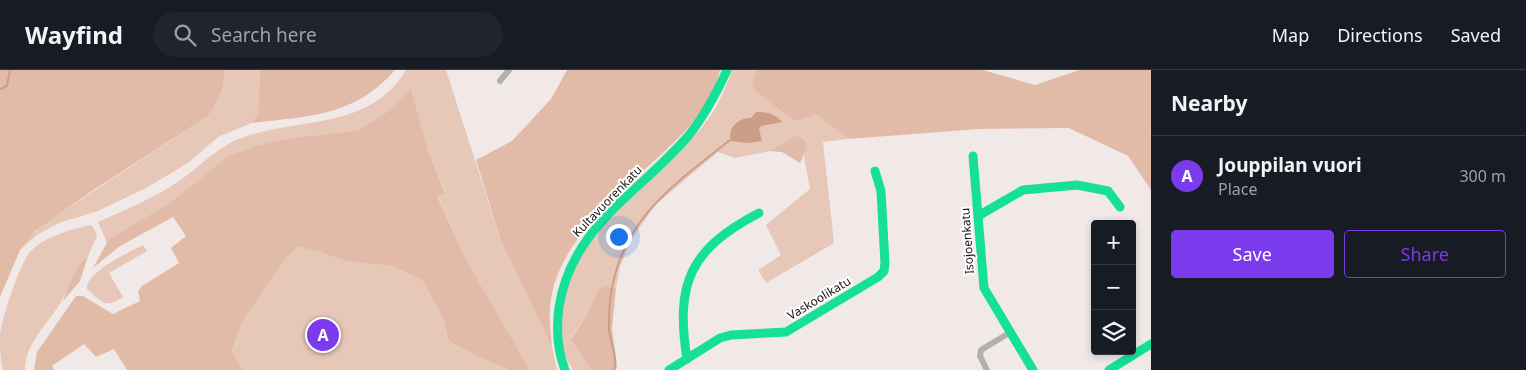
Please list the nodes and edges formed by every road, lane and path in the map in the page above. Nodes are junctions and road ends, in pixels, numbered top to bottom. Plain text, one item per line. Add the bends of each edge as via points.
1 (509, 70) edge
2 (727, 70) edge
3 (500, 81) dead end
4 (974, 156) dead end
5 (875, 171) dead end
6 (1120, 207) dead end
7 (759, 212) dead end
8 (978, 216) junction
9 (1009, 333) junction
10 (1151, 344) edge
11 (687, 359) junction
12 (566, 370) edge
13 (669, 370) edge
14 (987, 370) edge
15 (1033, 370) edge
16 (1109, 370) edge

1 - 3 street
2 - 12 street, Kultavuorenkatu via 720,90 697,126 587,237 568,268 557,310 560,353
4 - 8 street, Isojoenkatu
5 - 11 street, Vaskoolikatu via 880,191 885,263 884,271 878,277 786,332 731,335
6 - 8 street via 1108,191 1089,186 1023,190
7 - 11 street via 719,235 696,262 683,299 681,317
8 - 9 street, Isojoenkatu via 984,288
9 - 14 street via 981,350 980,356
9 - 15 street, Isojoenkatu
10 - 16 street
11 - 13 street, Vaskoolikatu

